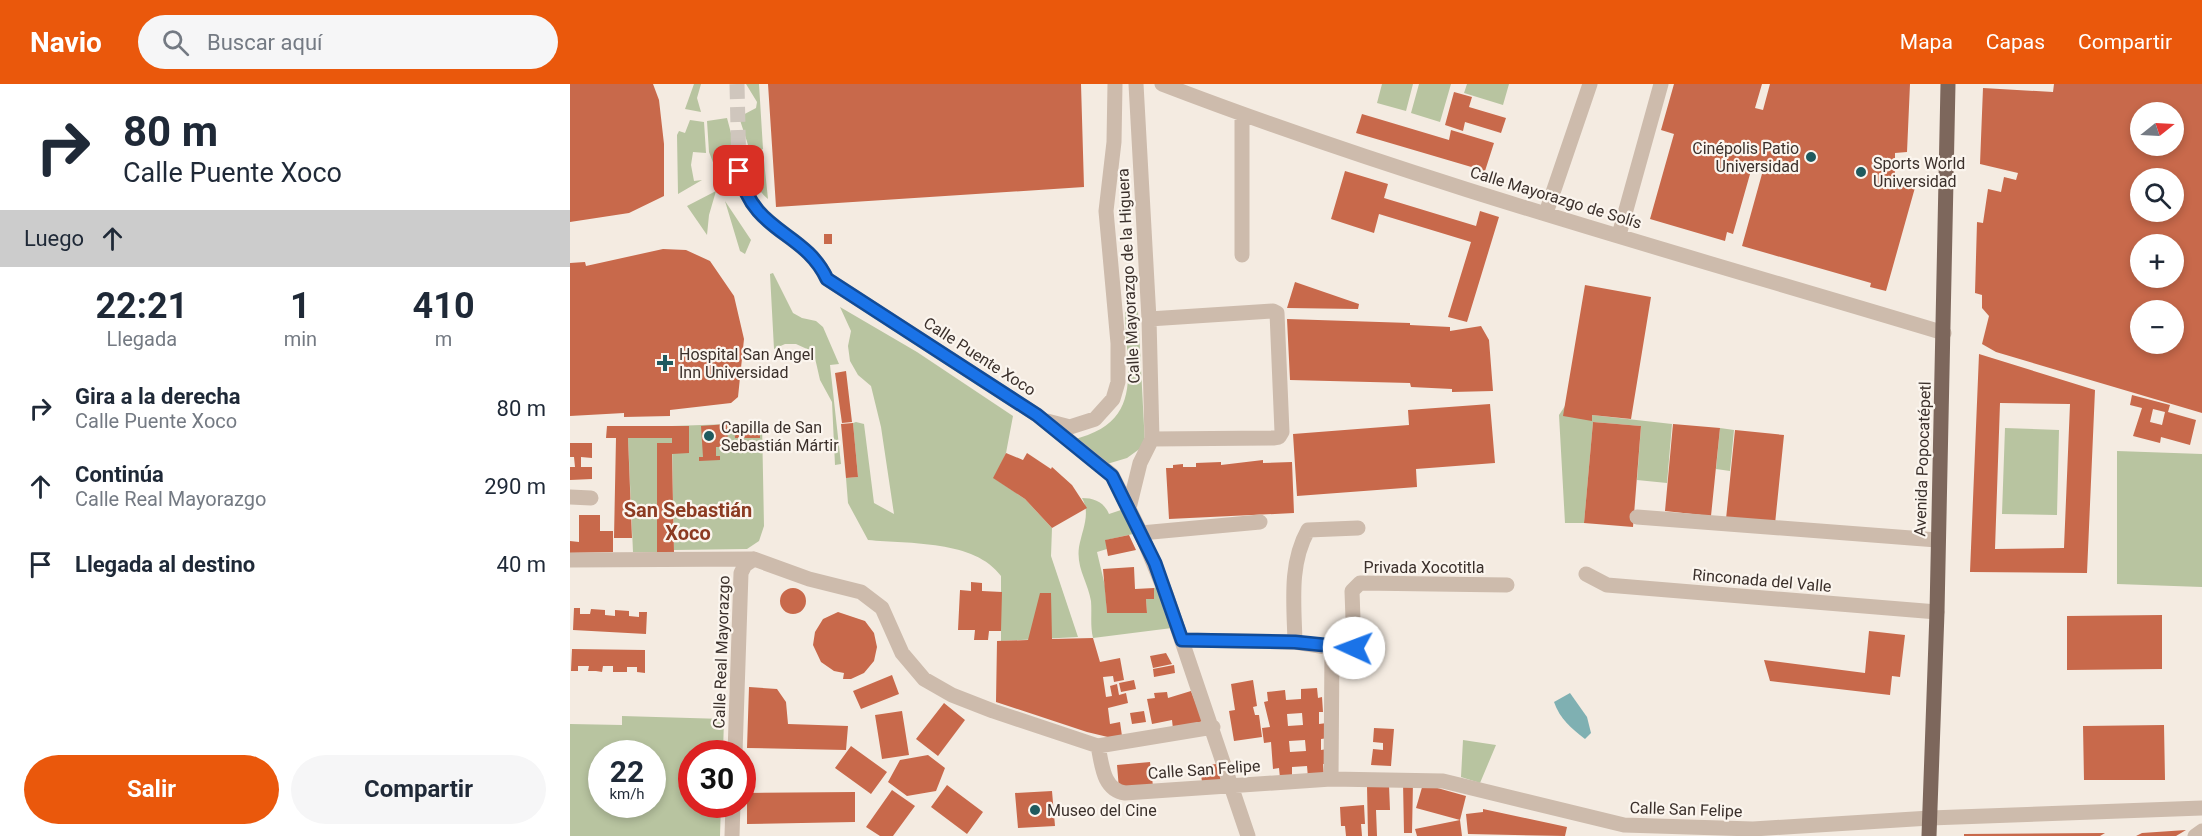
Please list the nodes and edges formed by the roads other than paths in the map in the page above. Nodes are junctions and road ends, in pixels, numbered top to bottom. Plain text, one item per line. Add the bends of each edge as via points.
1 (1115, 84) edge
2 (1136, 84) edge
3 (1162, 84) edge
4 (1590, 84) edge
5 (1661, 84) edge
6 (1948, 84) edge
7 (1242, 115) junction
8 (739, 171) tunnel mouth
9 (1546, 213) junction
10 (1619, 235) junction
11 (1242, 255) dead end
12 (1149, 319) junction
13 (1944, 333) junction
14 (1037, 415) junction
15 (1152, 439) junction
16 (1140, 463) junction
17 (1112, 476) junction
18 (570, 497) edge
19 (591, 498) dead end
20 (1129, 508) junction
21 (1637, 517) dead end
22 (1260, 522) dead end
23 (1358, 528) dead end
24 (1142, 533) junction
25 (1937, 540) junction
26 (754, 559) junction
27 (570, 560) edge
28 (1586, 574) dead end
29 (1507, 585) dead end
30 (1937, 612) junction
31 (1182, 640) junction
32 (1295, 642) junction
33 (1332, 648) junction
34 (1213, 727) junction
35 (735, 740) edge
36 (1098, 746) junction
37 (1331, 779) junction
38 (1232, 784) junction
39 (2202, 808) edge
40 (733, 818) edge
41 (1930, 818) junction
42 (2202, 831) edge
43 (732, 836) edge
44 (1248, 836) edge
45 (1929, 836) edge
46 (2195, 836) edge

1 - 14 street via 1114,142 1106,212 1118,343 1116,391 1108,407 1087,423 1061,426
2 - 12 street, Calle Mayorazgo de la Higuera
3 - 7 street, Calle Mayorazgo de Solís
4 - 9 street
5 - 10 street
6 - 13 main road, Avenida Popocatépetl
7 - 9 street, Calle Mayorazgo de Solís
7 - 11 street
8 - 14 street, Calle Puente Xoco via 751,204 778,231 807,251 827,279
9 - 10 street, Calle Mayorazgo de Solís
10 - 13 street, Calle Mayorazgo de Solís
12 - 15 street, Calle Mayorazgo de la Higuera
12 - 15 street via 1272,311 1279,318 1282,432 1279,437
13 - 25 main road, Avenida Popocatépetl
14 - 17 street, Calle Puente Xoco
15 - 16 street, Calle Mayorazgo de la Higuera
16 - 17 street
16 - 20 street, Calle Mayorazgo de la Higuera
17 - 20 street, Calle Puente Xoco
18 - 19 street
20 - 24 street, Calle Puente Xoco
21 - 25 street
22 - 24 street
23 - 32 street via 1308,530 1300,543 1294,563
24 - 31 street, Calle Puente Xoco
25 - 30 main road, Avenida Popocatépetl
26 - 27 street
26 - 35 street, Calle Real Mayorazgo via 741,573
26 - 36 street via 869,596 882,608 902,653 924,680 993,711
28 - 30 street, Rinconada del Valle via 1606,585
29 - 33 street, Privada Xocotitla via 1360,583 1352,591 1354,648
30 - 41 main road, Avenida Popocatépetl
31 - 32 street
31 - 34 street, Calle Puente Xoco
32 - 33 street
33 - 37 street
34 - 36 street
34 - 38 street, Calle Puente Xoco
36 - 38 street, Calle San Felipe via 1108,783 1120,792
37 - 38 street, Calle San Felipe
37 - 41 street, Calle San Felipe via 1443,781 1624,825 1753,830
38 - 44 street, Calle Puente Xoco
39 - 41 street, Calle San Felipe
40 - 43 street
41 - 45 main road, Avenida Popocatépetl
42 - 46 street

